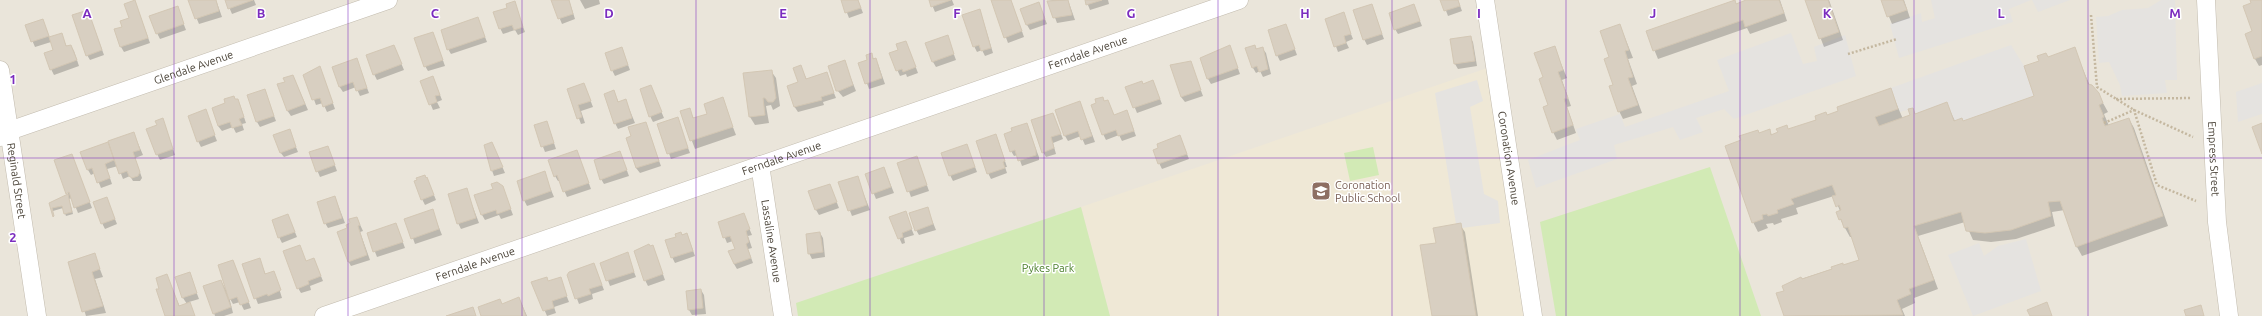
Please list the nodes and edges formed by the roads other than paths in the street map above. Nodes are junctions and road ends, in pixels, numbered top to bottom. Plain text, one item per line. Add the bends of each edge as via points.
1 (388, 0) edge
2 (1239, 0) edge
3 (1485, 0) edge
4 (2206, 0) edge
5 (0, 70) edge
6 (4, 134) edge
7 (760, 165) junction
8 (37, 316) edge
9 (324, 316) edge
10 (783, 316) edge
11 (1533, 316) edge
12 (2229, 316) edge

1 - 6 street, Glendale Avenue
2 - 7 street, Ferndale Avenue
3 - 11 street, Coronation Avenue
4 - 12 street, Empress Street via 2217,222
5 - 6 street, Reginald Street
6 - 8 street, Reginald Street
7 - 9 street, Ferndale Avenue
7 - 10 street, Lassaline Avenue

